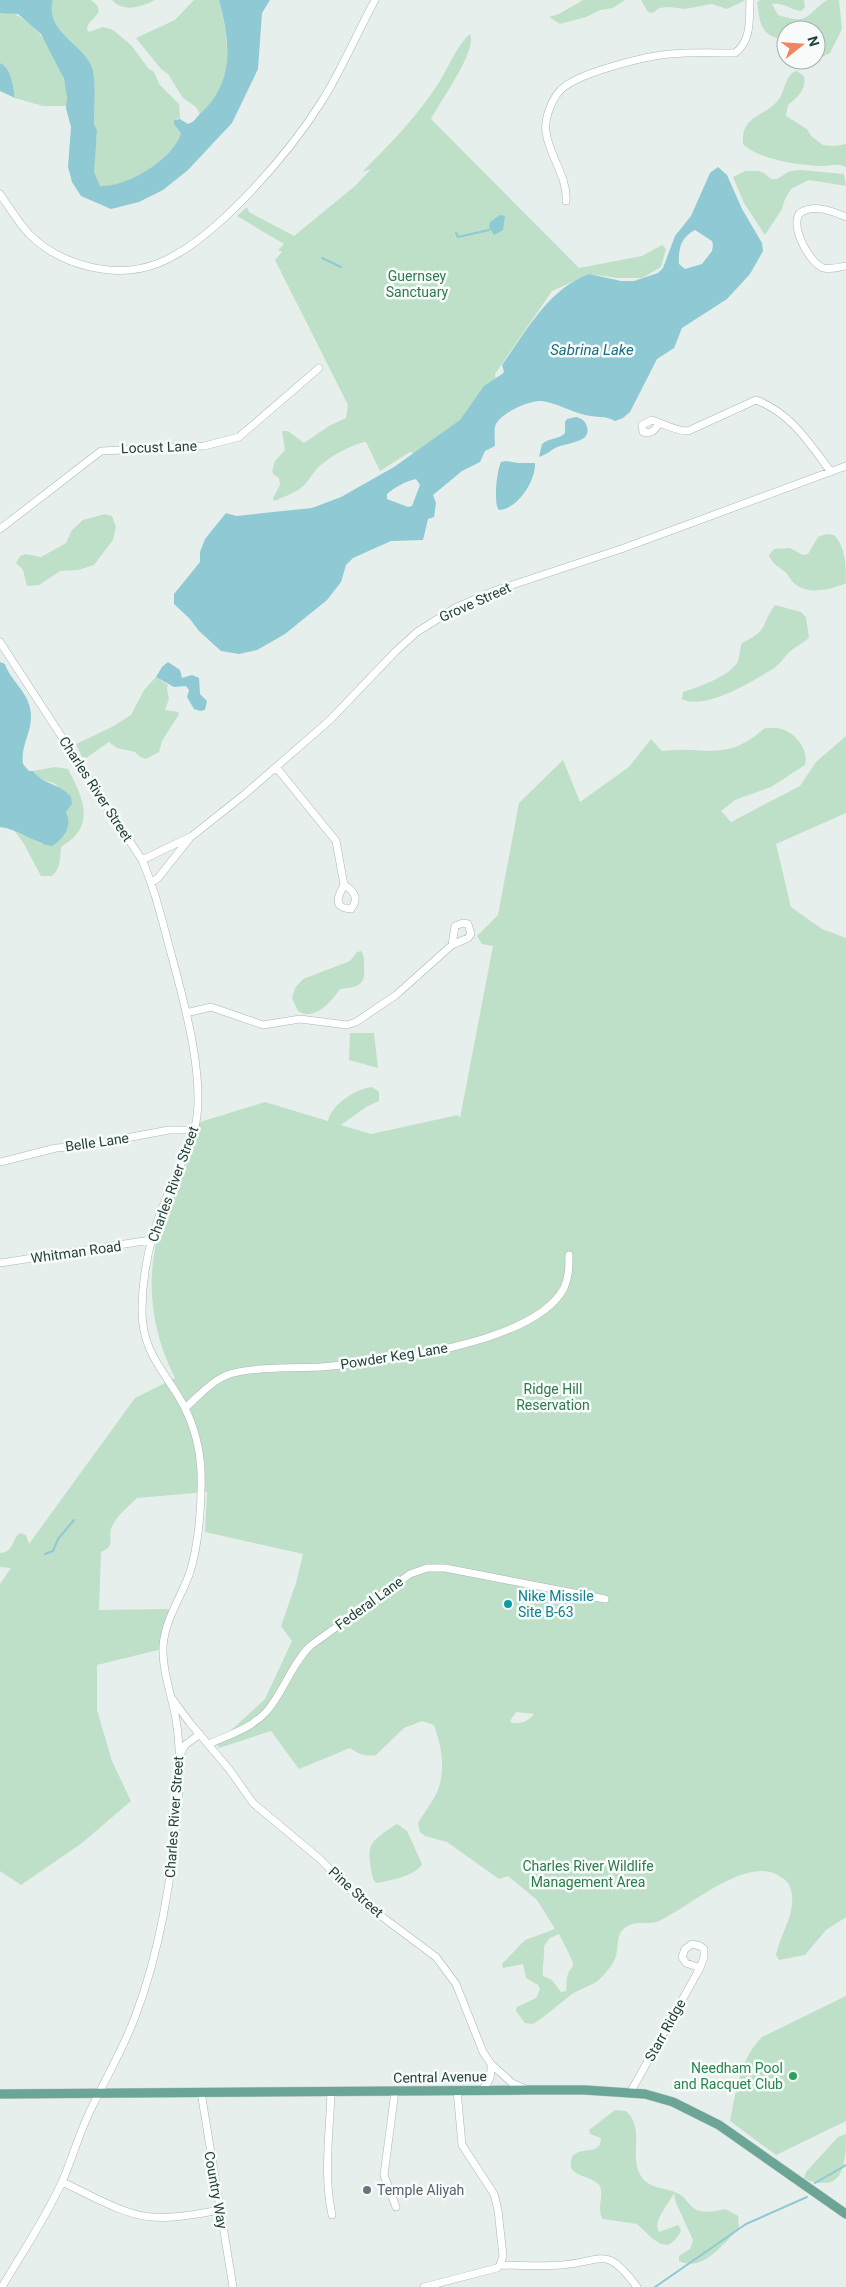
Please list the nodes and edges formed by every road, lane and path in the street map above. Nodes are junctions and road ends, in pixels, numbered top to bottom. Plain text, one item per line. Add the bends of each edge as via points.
1 (375, 0) edge
2 (750, 0) edge
3 (0, 194) edge
4 (566, 201) dead end
5 (846, 217) edge
6 (846, 266) edge
7 (319, 368) dead end
8 (660, 423) dead end
9 (846, 466) edge
10 (831, 472) junction
11 (0, 530) edge
12 (0, 642) edge
13 (276, 767) junction
14 (192, 836) junction
15 (142, 860) junction
16 (152, 882) junction
17 (344, 885) dead end
18 (452, 945) dead end
19 (186, 1013) junction
20 (194, 1130) junction
21 (0, 1162) edge
22 (151, 1240) junction
23 (569, 1255) dead end
24 (0, 1263) edge
25 (185, 1408) junction
26 (605, 1599) dead end
27 (170, 1695) junction
28 (200, 1734) junction
29 (209, 1744) junction
30 (180, 1756) junction
31 (700, 1968) dead end
32 (490, 2064) junction
33 (457, 2090) junction
34 (481, 2090) junction
35 (528, 2090) junction
36 (331, 2091) junction
37 (395, 2091) junction
38 (201, 2092) junction
39 (630, 2093) junction
40 (0, 2094) edge
41 (98, 2095) junction
42 (62, 2182) junction
43 (396, 2207) dead end
44 (220, 2210) junction
45 (846, 2214) edge
46 (332, 2215) dead end
47 (500, 2265) junction
48 (635, 2284) edge
49 (2, 2287) edge
50 (233, 2287) edge
51 (424, 2287) edge

1 - 3 street via 322,101 255,187 204,235 160,262 116,270 96,268 57,256 28,233
2 - 4 street via 746,40 735,52 651,56 620,64 563,87 554,99 546,131 567,191
5 - 6 street via 808,209 799,214 796,226 818,265 826,269
7 - 11 street, Locust Lane via 239,437 204,446 101,451
8 - 10 street via 688,431 756,400 772,407 796,427
9 - 10 street, Grove Street
10 - 13 street, Grove Street via 624,548 494,590 455,608 417,632 330,720
12 - 15 street, Charles River Street
13 - 14 street, Grove Street
13 - 17 street via 336,841
14 - 15 street, Grove Street
14 - 16 street
15 - 16 street, Charles River Street
16 - 19 street, Charles River Street
18 - 19 street via 396,995 347,1025 300,1019 263,1025 211,1007
19 - 20 street, Charles River Street via 197,1090
20 - 21 street, Belle Lane via 169,1130 56,1148
20 - 22 street, Charles River Street
22 - 24 street, Whitman Road
22 - 25 street, Charles River Street via 142,1311 144,1334 156,1364
23 - 25 street, Powder Keg Lane via 568,1279 563,1290 539,1312 501,1333 394,1358 335,1366 238,1372 211,1384
25 - 27 street, Charles River Street via 198,1446 201,1473 192,1563 170,1617 163,1644
26 - 29 street, Federal Lane via 445,1568 417,1571 394,1584 310,1646 262,1716
27 - 28 street, Pine Street
27 - 30 street, Charles River Street
28 - 29 street, Pine Street
28 - 30 street via 185,1744
29 - 32 street, Pine Street via 253,1803 320,1859 361,1901 436,1957 456,1984
30 - 41 street, Charles River Street via 171,1875 159,1934 134,2020
31 - 39 street, Starr Ridge
32 - 34 street via 490,2079
32 - 35 street, Pine Street via 512,2083
33 - 34 main road, Central Avenue
33 - 37 main road, Central Avenue
33 - 47 street via 462,2145 494,2194 503,2256
34 - 35 main road, Central Avenue
35 - 39 main road, Central Avenue
36 - 37 main road, Central Avenue
36 - 38 main road, Central Avenue
36 - 46 street via 326,2149
37 - 43 street via 384,2175
38 - 41 main road, Central Avenue
38 - 44 street, Country Way
39 - 45 main road, Central Avenue via 661,2097 719,2125
40 - 41 main road, Central Avenue
41 - 42 street, Charles River Street
42 - 44 street via 150,2217
42 - 49 street, Charles River Street
44 - 50 street, Country Way
47 - 48 street via 560,2266 602,2258 615,2263
47 - 51 street

